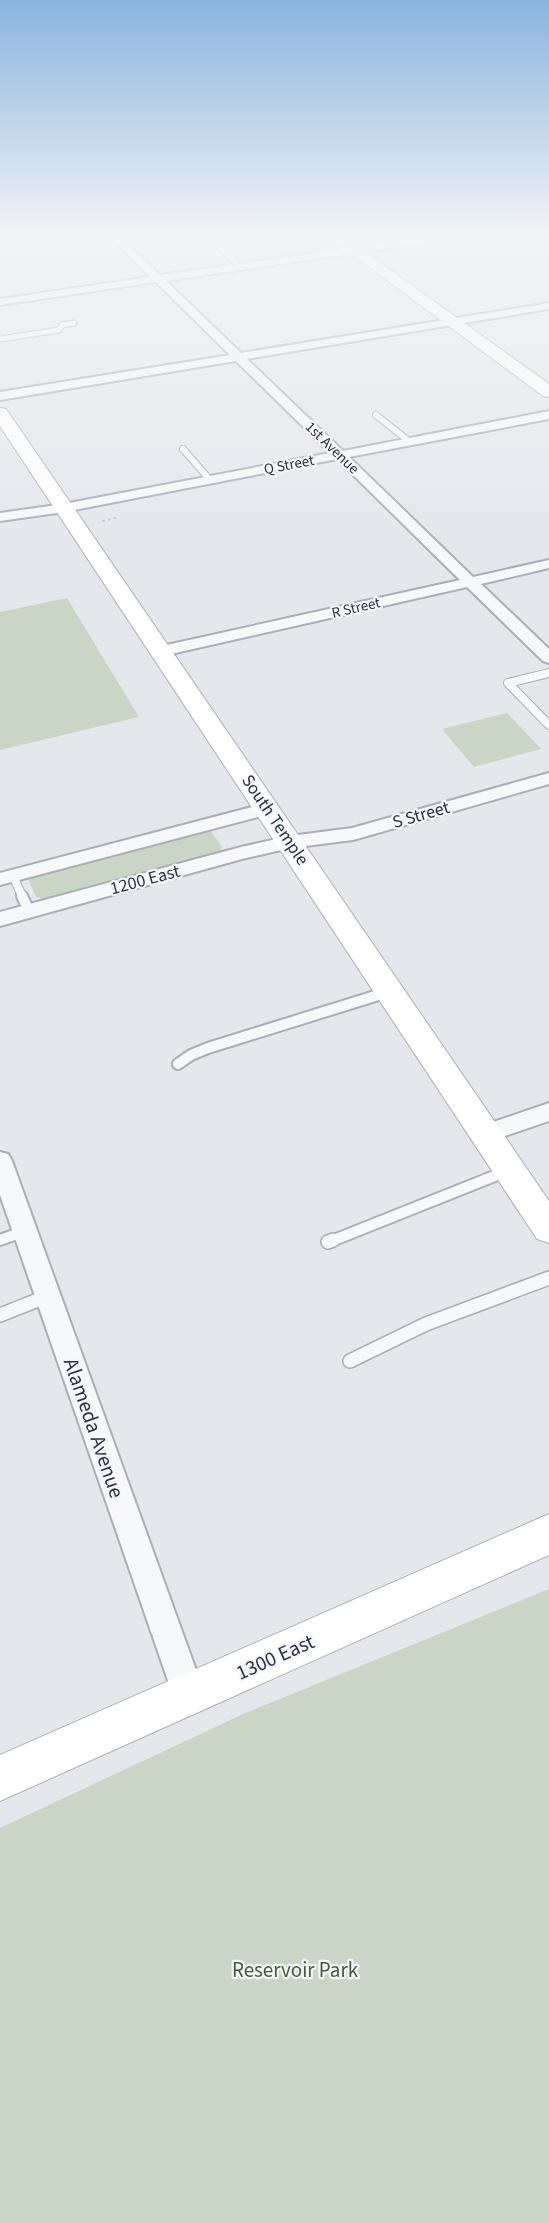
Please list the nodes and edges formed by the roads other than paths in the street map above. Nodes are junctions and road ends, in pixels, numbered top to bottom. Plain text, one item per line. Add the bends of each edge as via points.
1 (223, 342) edge
2 (331, 342) edge
3 (479, 342) edge
4 (239, 357) junction
5 (549, 392) edge
6 (0, 396) edge
7 (0, 413) edge
8 (376, 414) dead end
9 (549, 416) edge
10 (410, 442) junction
11 (183, 449) dead end
12 (340, 455) junction
13 (210, 480) junction
14 (64, 508) junction
15 (0, 517) edge
16 (549, 564) edge
17 (471, 582) junction
18 (162, 651) junction
19 (549, 658) edge
20 (549, 674) edge
21 (549, 725) edge
22 (549, 778) edge
23 (267, 809) junction
24 (290, 842) junction
25 (6, 878) edge
26 (29, 912) junction
27 (0, 919) edge
28 (391, 991) junction
29 (177, 1064) dead end
30 (549, 1112) edge
31 (487, 1133) junction
32 (1, 1168) edge
33 (510, 1170) junction
34 (549, 1229) edge
35 (12, 1235) edge
36 (328, 1242) dead end
37 (549, 1278) edge
38 (48, 1296) junction
39 (0, 1315) edge
40 (350, 1361) dead end
41 (549, 1534) edge
42 (189, 1695) junction
43 (0, 1778) edge

1 - 4 street, 1st Avenue
2 - 4 street
3 - 5 main road
4 - 6 street
4 - 12 street, 1st Avenue
7 - 14 main road, South Temple
8 - 10 lane
9 - 10 street, Q Street
10 - 12 street, Q Street
11 - 13 lane
12 - 13 street, Q Street
12 - 17 street, 1st Avenue
13 - 14 street, Q Street
14 - 15 street, Q Street
14 - 18 main road, South Temple
16 - 17 street, R Street
17 - 18 street, R Street
17 - 19 street, 1st Avenue
18 - 23 main road, South Temple
20 - 21 lane via 508,683
22 - 24 street, S Street via 353,834
23 - 24 main road, South Temple
23 - 25 street, 1200 East
24 - 26 street, 1200 East
24 - 28 main road, South Temple
25 - 26 lane
26 - 27 street, 1200 East
28 - 29 lane via 208,1048
28 - 31 main road, South Temple
30 - 31 street
31 - 33 main road, South Temple
32 - 35 street, Alameda Avenue
33 - 34 main road, South Temple
33 - 36 lane
35 - 38 street, Alameda Avenue
37 - 40 lane via 426,1324
38 - 39 lane
38 - 42 street, Alameda Avenue
41 - 42 main road, 1300 East
42 - 43 main road, 1300 East

